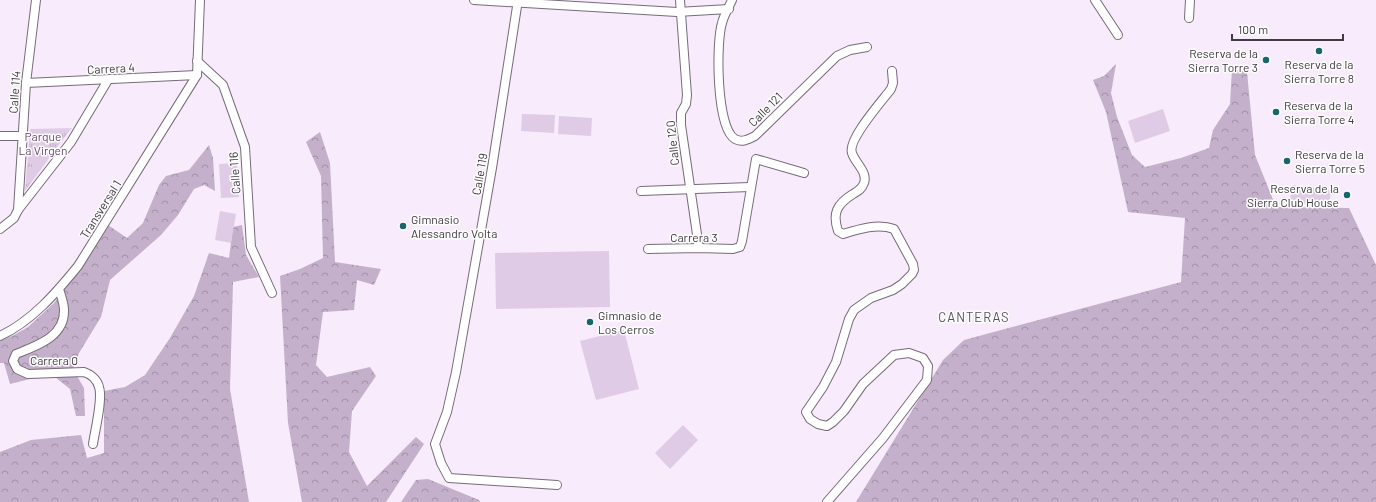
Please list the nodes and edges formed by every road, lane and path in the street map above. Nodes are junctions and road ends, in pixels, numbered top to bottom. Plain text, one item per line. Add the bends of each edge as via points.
1 (36, 0) edge
2 (200, 0) edge
3 (474, 0) edge
4 (680, 0) edge
5 (732, 0) edge
6 (1094, 0) edge
7 (1190, 0) edge
8 (518, 1) edge
9 (598, 4) edge
10 (729, 9) junction
11 (681, 12) junction
12 (1189, 18) dead end
13 (1118, 35) dead end
14 (867, 47) dead end
15 (197, 62) junction
16 (892, 71) dead end
17 (197, 75) junction
18 (108, 80) junction
19 (26, 83) junction
20 (0, 136) edge
21 (23, 136) junction
22 (804, 173) dead end
23 (750, 187) junction
24 (690, 189) junction
25 (641, 191) dead end
26 (18, 210) junction
27 (0, 229) edge
28 (699, 248) junction
29 (648, 249) dead end
30 (59, 289) junction
31 (272, 293) dead end
32 (0, 336) edge
33 (93, 444) dead end
34 (557, 485) dead end
35 (827, 502) edge

1 - 19 street, Calle 114
2 - 15 street
3 - 8 street
4 - 11 street, Calle 120
5 - 10 street, Calle 121
6 - 13 street
7 - 12 street
8 - 9 street
8 - 34 street, Calle 119 via 456,372 447,412 435,444 449,478
9 - 11 street
10 - 11 street
10 - 14 street, Calle 121 via 722,23 719,49 722,112 731,134 742,141 756,136 837,56 850,50
11 - 24 street, Calle 120 via 687,95 681,114 681,125
15 - 17 street
15 - 31 street, Calle 116 via 223,85 245,147 251,247
16 - 35 street via 891,89 856,136 851,147 865,182 862,188 840,205 834,221 838,231 843,234 878,226 894,229 914,270 893,290 871,298 854,310 836,362 806,412 810,419 827,426 844,411 863,384 894,355 909,353 923,358 928,366 927,380 883,438
17 - 18 street, Carrera 4
17 - 30 street, Transversal 1 via 78,266
18 - 19 street, Carrera 4
18 - 26 street via 71,142
19 - 21 street, Calle 114
20 - 21 street
21 - 26 street, Calle 114
22 - 23 street via 756,159
23 - 24 street
23 - 28 street, Carrera 3 via 740,247
24 - 25 street
24 - 28 street, Calle 120
26 - 27 street via 14,218
28 - 29 street, Carrera 3
30 - 32 street, Transversal 1 via 37,311
30 - 33 street, Carrera 0 via 64,311 60,327 40,345 16,354 13,361 17,369 28,374 91,374 99,386 99,407

